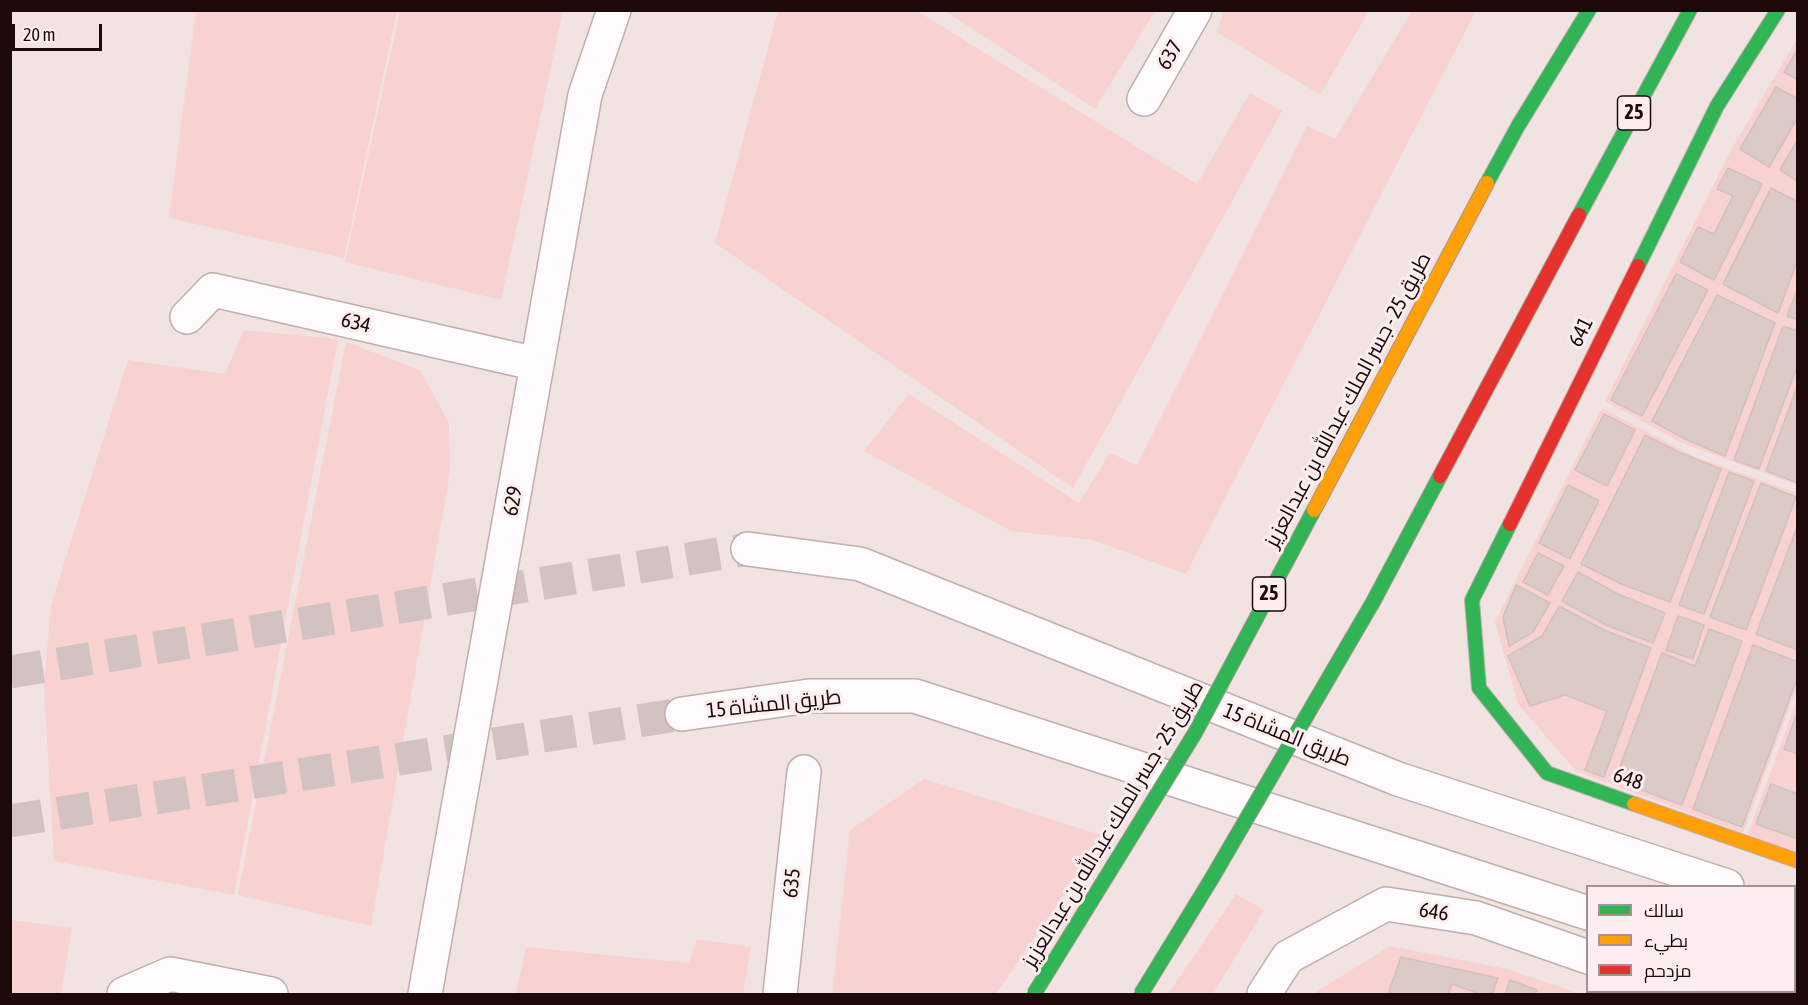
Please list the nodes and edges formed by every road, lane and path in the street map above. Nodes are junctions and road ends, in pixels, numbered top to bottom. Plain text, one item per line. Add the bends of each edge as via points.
1 (614, 10) edge
2 (1196, 10) edge
3 (1589, 10) edge
4 (1690, 10) edge
5 (1778, 10) edge
6 (1144, 99) dead end
7 (187, 317) dead end
8 (537, 364) junction
9 (748, 549) tunnel mouth
10 (1479, 688) joint
11 (682, 714) tunnel mouth
12 (804, 772) dead end
13 (1797, 861) edge
14 (1724, 885) edge
15 (1586, 914) edge
16 (1586, 957) edge
17 (124, 994) edge
18 (271, 994) edge
19 (424, 994) edge
20 (780, 994) edge
21 (1034, 994) edge
22 (1141, 994) edge
23 (1264, 994) edge

1 - 8 street, 629 via 585,95
2 - 6 street, 637
3 - 21 main road, طريق 25 - جسر الملك عبدالله بن عبدالعزيز / 25, bridge via 1518,126 1195,733
4 - 22 main road, 25, bridge via 1373,602
5 - 10 main road, 641 via 1717,106 1472,600
7 - 8 street, 634 via 213,290
8 - 19 street, 629
9 - 14 street, طريق المشاة 15 via 860,564 1398,779
10 - 13 main road, 648 via 1547,773
11 - 15 street, طريق المشاة 15 via 809,696 915,696
12 - 20 street, 635
16 - 23 street, 646 via 1476,918 1386,904 1288,957
17 - 18 street via 170,974

